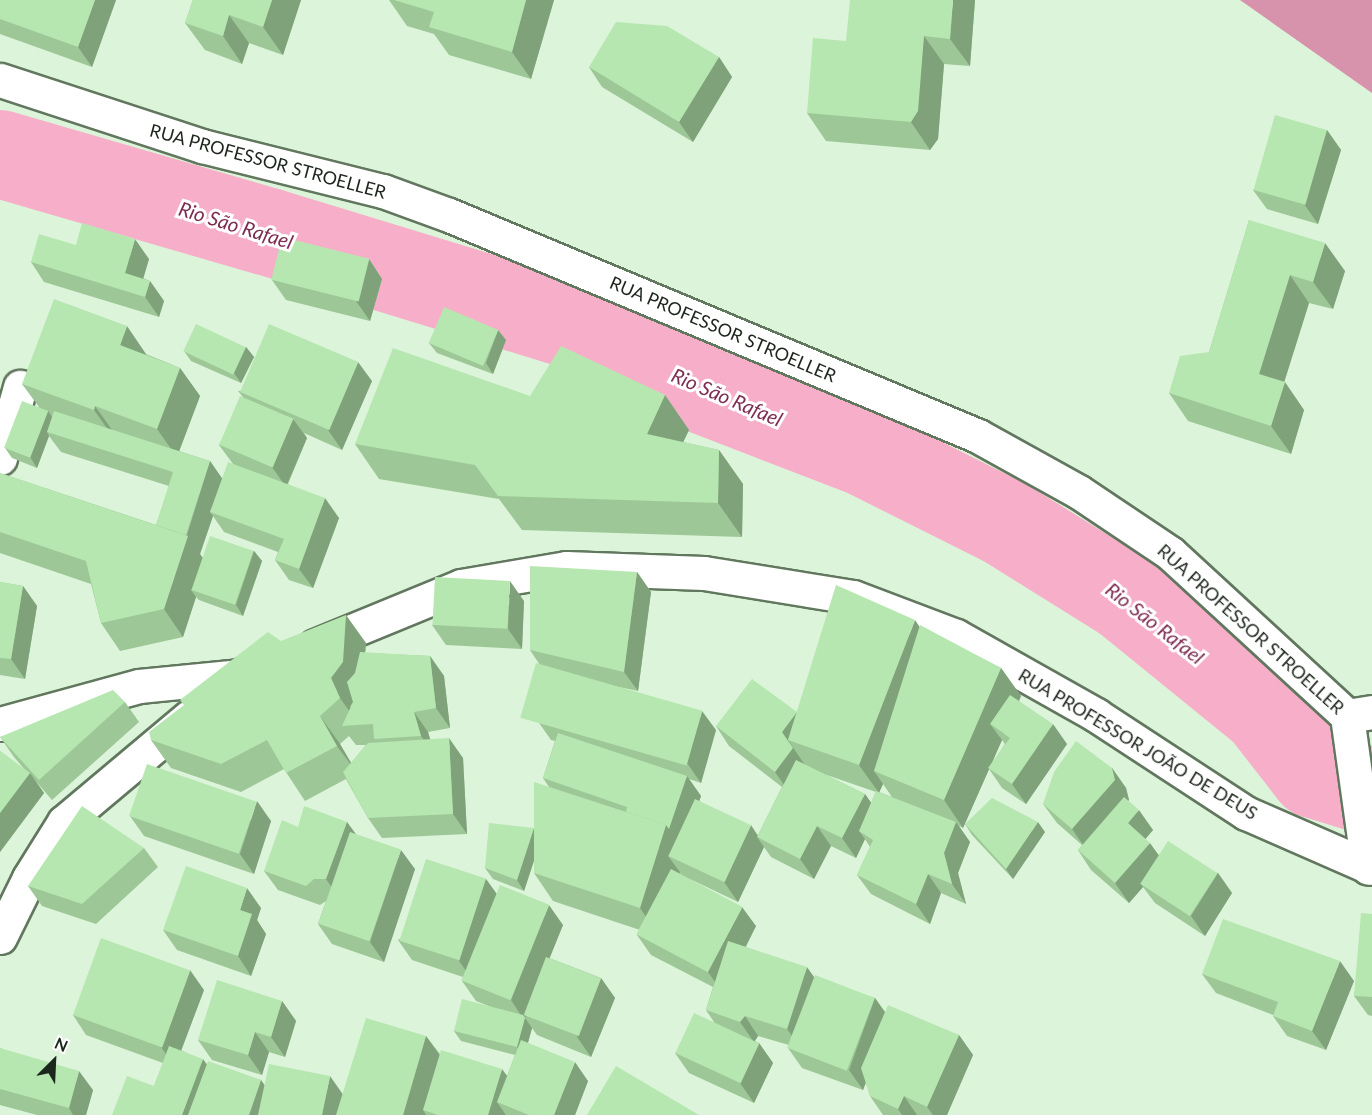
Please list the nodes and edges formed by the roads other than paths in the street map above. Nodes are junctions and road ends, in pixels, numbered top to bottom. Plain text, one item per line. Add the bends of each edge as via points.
1 (0, 80) edge
2 (20, 387) dead end
3 (0, 458) edge
4 (239, 675) junction
5 (1360, 714) edge
6 (0, 724) edge
7 (1370, 868) edge
8 (0, 937) edge

1 - 5 street, RUA PROFESSOR STROELLER via 202,146 383,191 416,203 978,436 1079,492 1170,554
2 - 3 street
4 - 6 street, RUA PROFESSOR JOÃO DE DEUS via 139,686
4 - 7 street, RUA PROFESSOR JOÃO DE DEUS via 461,586 566,568 704,573 853,597 956,636 1096,714 1246,813
4 - 8 street via 64,822 29,878
5 - 7 street

